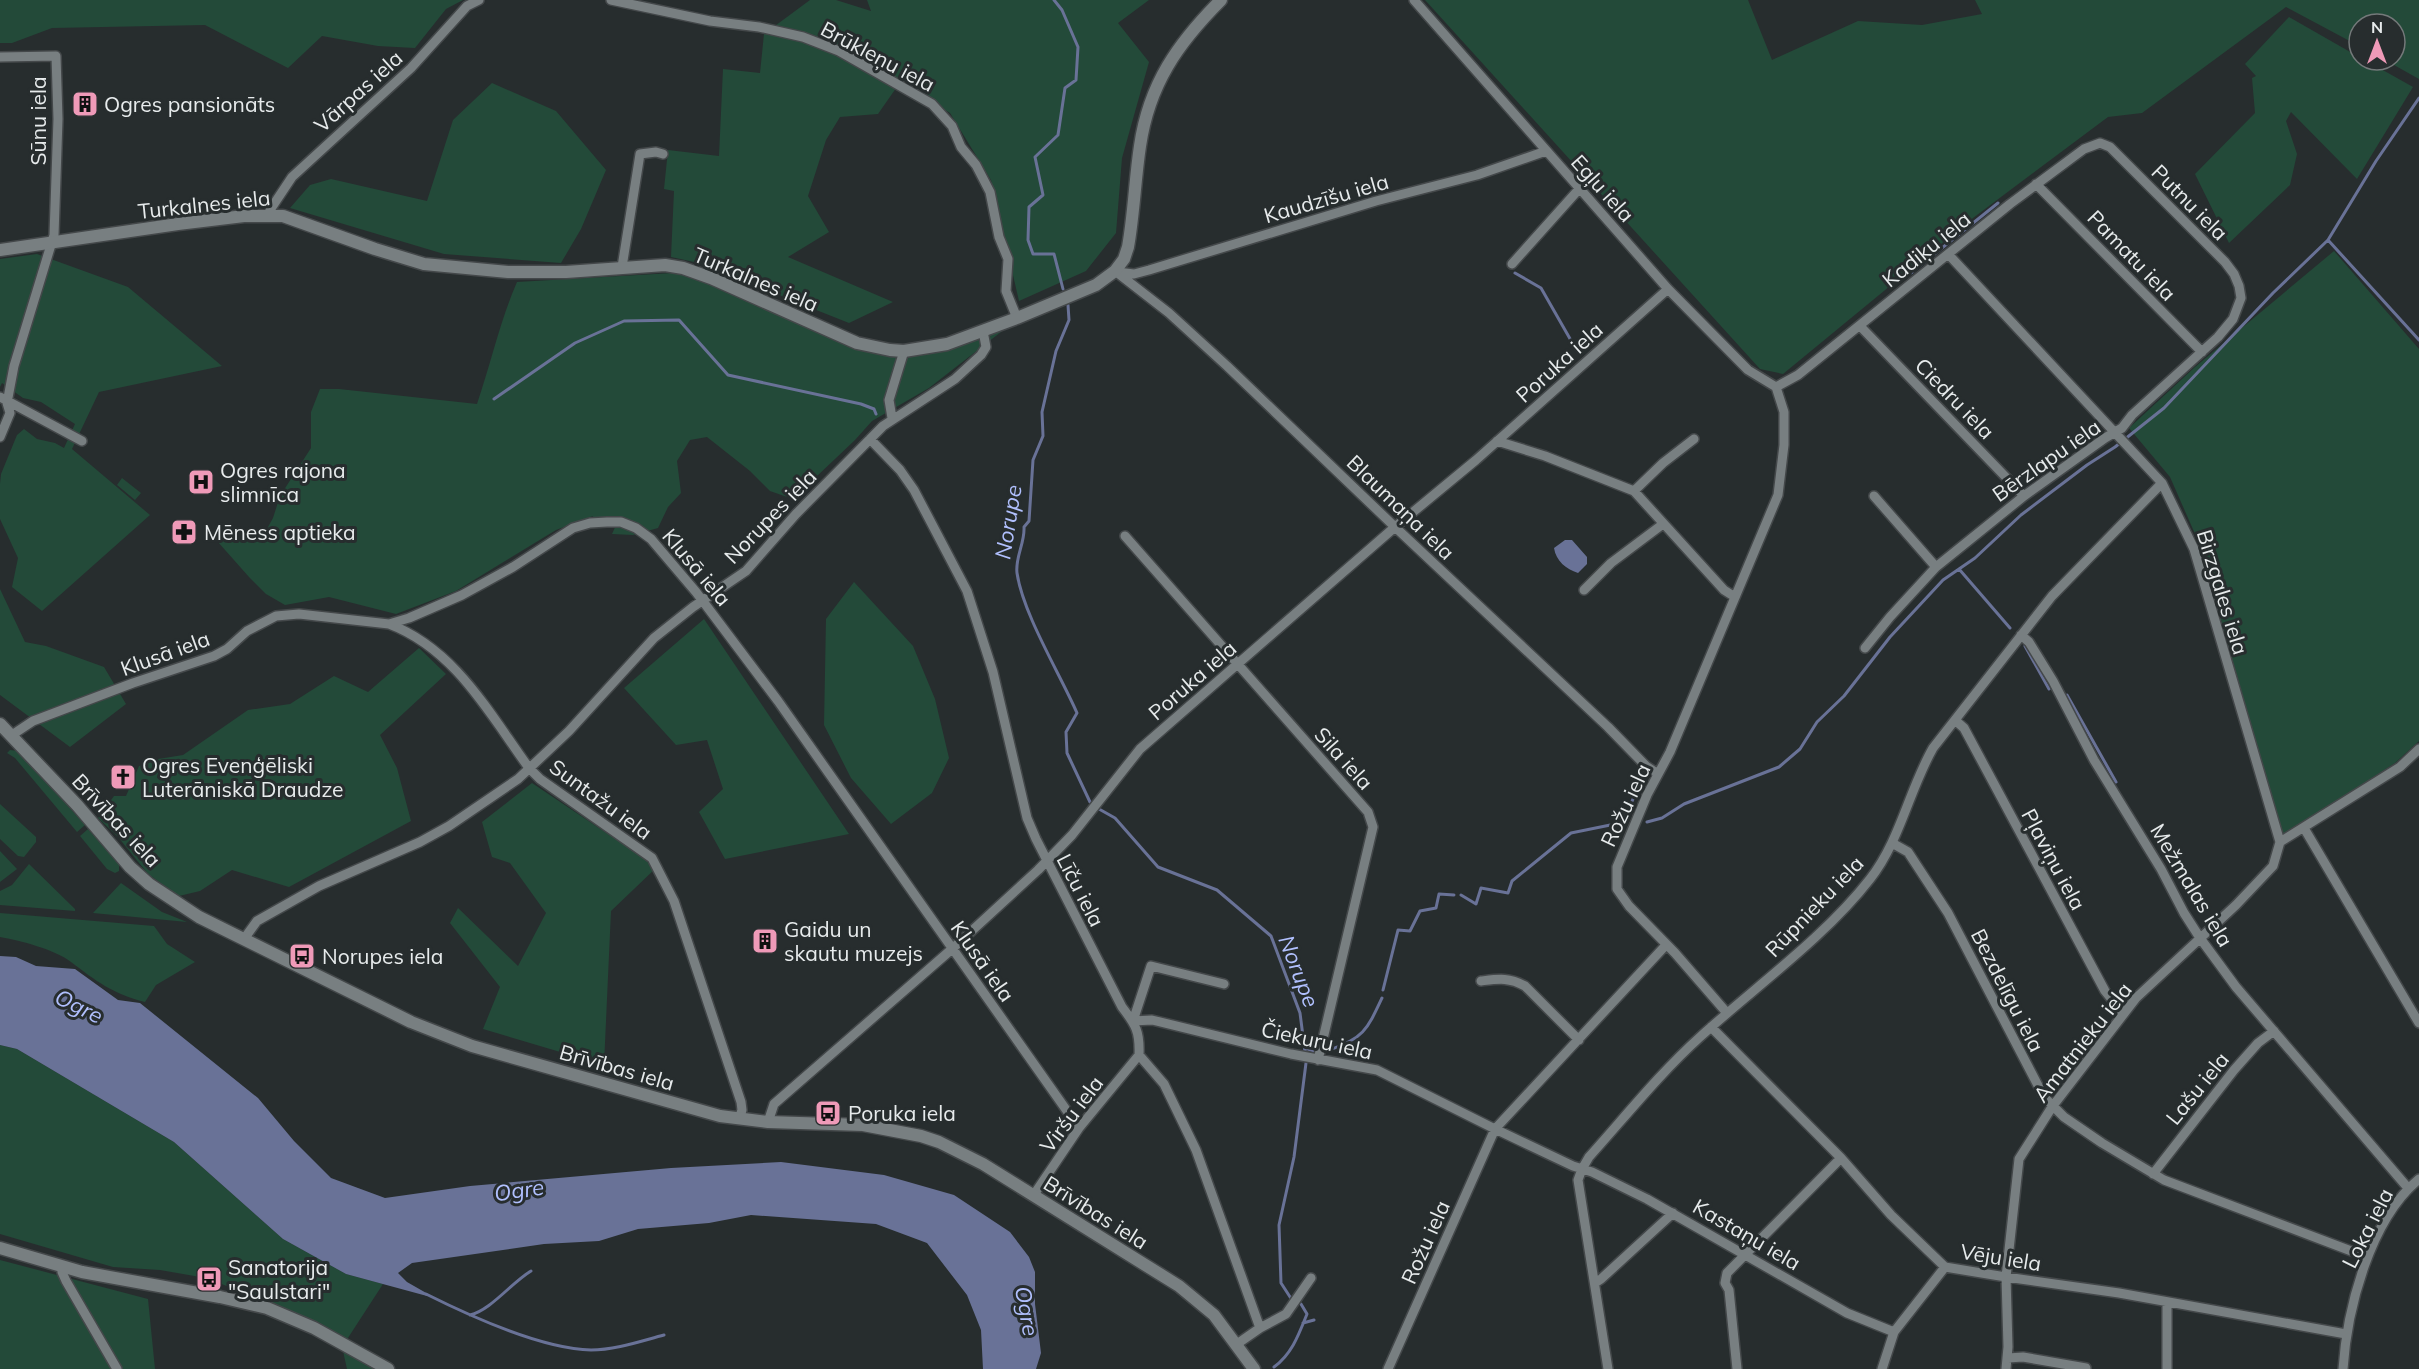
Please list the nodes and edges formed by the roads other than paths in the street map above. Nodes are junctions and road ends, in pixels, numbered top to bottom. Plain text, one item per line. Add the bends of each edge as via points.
1 (479, 0) edge
2 (611, 0) edge
3 (1221, 0) edge
4 (1414, 0) edge
5 (0, 57) edge
6 (2100, 142) joint
7 (1546, 151) junction
8 (663, 154) dead end
9 (2036, 184) junction
10 (1580, 188) junction
11 (269, 215) junction
12 (53, 241) junction
13 (0, 250) edge
14 (1948, 254) junction
15 (1512, 264) dead end
16 (622, 267) junction
17 (1115, 271) junction
18 (1668, 289) junction
19 (2241, 298) joint
20 (1017, 318) junction
21 (1860, 326) junction
22 (983, 331) junction
23 (904, 351) junction
24 (2202, 352) junction
25 (1776, 387) junction
26 (4, 400) edge
27 (892, 418) junction
28 (2117, 432) junction
29 (0, 437) edge
30 (870, 439) junction
31 (1694, 439) dead end
32 (82, 441) dead end
33 (1497, 441) junction
34 (2162, 483) junction
35 (1634, 490) junction
36 (1874, 496) dead end
37 (2024, 496) junction
38 (1663, 524) junction
39 (1395, 527) junction
40 (1125, 536) dead end
41 (1936, 567) junction
42 (1584, 590) dead end
43 (1735, 597) junction
44 (703, 601) junction
45 (389, 624) junction
46 (2021, 635) junction
47 (1865, 648) dead end
48 (1236, 665) junction
49 (1956, 721) junction
50 (0, 724) edge
51 (12, 735) junction
52 (2419, 749) edge
53 (529, 768) junction
54 (1658, 774) junction
55 (2304, 828) junction
56 (2280, 842) junction
57 (1892, 843) junction
58 (1046, 861) junction
59 (2200, 938) junction
60 (244, 939) junction
61 (1666, 945) junction
62 (952, 949) junction
63 (1481, 981) dead end
64 (1224, 984) dead end
65 (1727, 1013) junction
66 (2123, 1013) junction
67 (1133, 1021) junction
68 (2419, 1023) edge
69 (1711, 1027) junction
70 (2274, 1031) junction
71 (1579, 1040) junction
72 (1139, 1055) junction
73 (1318, 1060) junction
74 (2052, 1107) junction
75 (739, 1119) junction
76 (768, 1122) junction
77 (1079, 1128) junction
78 (1495, 1129) junction
79 (1841, 1158) junction
80 (1582, 1169) junction
81 (2153, 1174) junction
82 (2419, 1179) edge
83 (2408, 1188) junction
84 (1033, 1196) junction
85 (1673, 1213) junction
86 (0, 1248) edge
87 (1746, 1255) junction
88 (2367, 1257) junction
89 (62, 1267) junction
90 (1945, 1267) junction
91 (2006, 1277) junction
92 (1311, 1278) dead end
93 (1595, 1283) junction
94 (2167, 1302) junction
95 (1260, 1328) junction
96 (1894, 1332) junction
97 (2346, 1334) junction
98 (1237, 1344) junction
99 (2008, 1358) junction
100 (2086, 1368) edge
101 (117, 1369) edge
102 (388, 1369) edge
103 (1254, 1369) edge
104 (1388, 1369) edge
105 (1608, 1369) edge
106 (1737, 1369) edge
107 (1882, 1369) edge
108 (2006, 1369) edge
109 (2167, 1369) edge
110 (2343, 1369) edge

1 - 11 street, Vārpas iela via 467,6 411,68 292,177
2 - 20 street, Brūkleņu iela via 803,38 839,51 932,104 952,126 990,192 1008,259 1006,291
3 - 17 main road, Turkalnes iela via 1178,48 1156,87 1140,146 1128,247
4 - 7 street, Egļu iela
5 - 12 street, Sūnu iela via 56,56 58,119
6 - 9 street, Kadiķu iela
6 - 19 street, Putnu iela via 2110,147 2225,262 2234,274
7 - 10 street, Egļu iela
7 - 17 street, Kaudzīšu iela via 1477,175 1376,201 1149,270 1134,274
8 - 16 street via 640,154
9 - 14 street, Kadiķu iela
9 - 24 street, Pamatu iela
10 - 15 street
10 - 18 street, Egļu iela
11 - 12 main road, Turkalnes iela
11 - 16 main road, Turkalnes iela via 306,223 424,264 508,272
12 - 13 main road, Turkalnes iela
12 - 26 street
14 - 21 street, Kadiķu iela
14 - 28 street, Birzgales iela
16 - 23 main road, Turkalnes iela via 683,268 857,343
17 - 20 main road, Turkalnes iela via 1096,285
17 - 39 street, Blaumaņa iela via 1227,366
18 - 25 street, Egļu iela via 1748,370
18 - 33 street, Poruka iela
19 - 24 street, Bērzlapu iela via 2233,319
20 - 22 main road, Turkalnes iela
21 - 25 street, Kadiķu iela via 1798,375
21 - 37 street, Ciedru iela
22 - 23 main road, Turkalnes iela via 947,344
22 - 27 street, Norupes iela via 986,347 981,355 955,379
23 - 27 street via 889,400
24 - 28 street, Bērzlapu iela
25 - 43 street, Rožu iela via 1784,412 1778,495
26 - 29 street via 10,413
26 - 32 street
27 - 30 street, Norupes iela
28 - 34 street, Birzgales iela
28 - 37 street, Bērzlapu iela
30 - 44 street, Norupes iela via 746,571
30 - 58 street, Līču iela via 914,490 967,591 993,672 1027,818
31 - 35 street
33 - 35 street
33 - 39 street, Poruka iela
34 - 46 street, Rūpnieku iela via 2052,596
34 - 56 street, Birzgales iela via 2194,549
35 - 38 street
36 - 41 street
37 - 41 street, Bērzlapu iela
38 - 42 street via 1611,563
38 - 43 street
39 - 48 street, Poruka iela
39 - 54 street, Blaumaņa iela
40 - 48 street, Sila iela
41 - 47 street, Bērzlapu iela
43 - 54 street, Rožu iela
44 - 45 street, Klusā iela via 642,531 621,522 590,523 573,528 462,595
44 - 53 street, Norupes iela via 654,638 569,731
44 - 62 street, Klusā iela
45 - 51 street, Klusā iela via 299,614 276,616 247,631 214,656 33,721
45 - 53 street, Suntažu iela via 420,638 448,661
46 - 49 street, Rūpnieku iela
46 - 59 street, Mežmalas iela via 2030,642 2094,760
48 - 58 street, Poruka iela via 1140,750 1072,835
48 - 73 street, Sila iela via 1368,812 1373,827
49 - 57 street, Rūpnieku iela via 1926,761
49 - 66 street, Pļaviņu iela via 1971,739 2105,991
50 - 51 main road, Brīvības iela
51 - 60 main road, Brīvības iela via 149,884 199,917
52 - 55 street via 2400,767
53 - 60 street, Norupes iela via 449,826 319,886 257,921
53 - 75 street, Suntažu iela via 549,787 652,858 674,901 725,1052 741,1102
54 - 61 street, Rožu iela via 1619,858 1616,878 1617,889 1629,906
55 - 56 street
55 - 68 street
56 - 59 street, Amatnieku iela via 2273,866
57 - 65 street, Rūpnieku iela via 1855,897
57 - 74 street, Bezdelīgu iela via 1913,858 1948,913
58 - 62 street, Poruka iela
58 - 67 street, Līču iela
59 - 66 street, Amatnieku iela
59 - 70 street, Mežmalas iela
60 - 75 main road, Brīvības iela via 443,1036
61 - 65 street
61 - 71 street, Rožu iela
62 - 76 street, Poruka iela via 774,1104
62 - 77 street, Klusā iela
63 - 71 street via 1503,978 1524,986
64 - 67 street via 1151,966
65 - 69 street, Rūpnieku iela
66 - 74 street, Amatnieku iela
67 - 72 street, Līču iela via 1140,1035
67 - 73 street, Čiekuru iela via 1152,1020
69 - 79 street, Vēju iela
69 - 80 street, Rūpnieku iela via 1665,1073
70 - 81 street, Lašu iela via 2234,1070
70 - 83 street, Mežmalas iela
71 - 78 street, Rožu iela
72 - 77 street, Viršu iela
72 - 95 street via 1164,1084 1196,1150
73 - 78 street, Čiekuru iela via 1377,1070
74 - 81 street, Bezdelīgu iela
74 - 91 street, Amatnieku iela via 2019,1159
75 - 76 main road, Brīvības iela
76 - 84 main road, Brīvības iela via 863,1125 921,1136 975,1160
77 - 84 street, Viršu iela
78 - 80 street, Čiekuru iela
78 - 104 street, Rožu iela
79 - 87 street
79 - 90 street, Vēju iela via 1891,1215
80 - 85 street, Kastaņu iela
80 - 93 street via 1578,1180
81 - 88 street, Bezdelīgu iela
82 - 83 street, Loka iela
83 - 88 street, Loka iela
84 - 98 main road, Brīvības iela via 1179,1286 1215,1315
85 - 87 street, Kastaņu iela
85 - 93 street
86 - 89 main road
87 - 96 street, Kastaņu iela via 1847,1313
87 - 106 street via 1725,1278
88 - 97 street, Loka iela
89 - 101 street via 66,1281
89 - 102 main road via 267,1308 314,1328
90 - 91 street, Vēju iela
90 - 96 street
91 - 94 street, Vēju iela
91 - 99 street, Amatnieku iela
92 - 95 street via 1286,1314
93 - 105 street
94 - 97 street, Vēju iela
94 - 109 street
95 - 98 street
96 - 107 street
97 - 110 street, Loka iela
98 - 103 main road, Brīvības iela
99 - 100 street
99 - 108 street, Amatnieku iela

